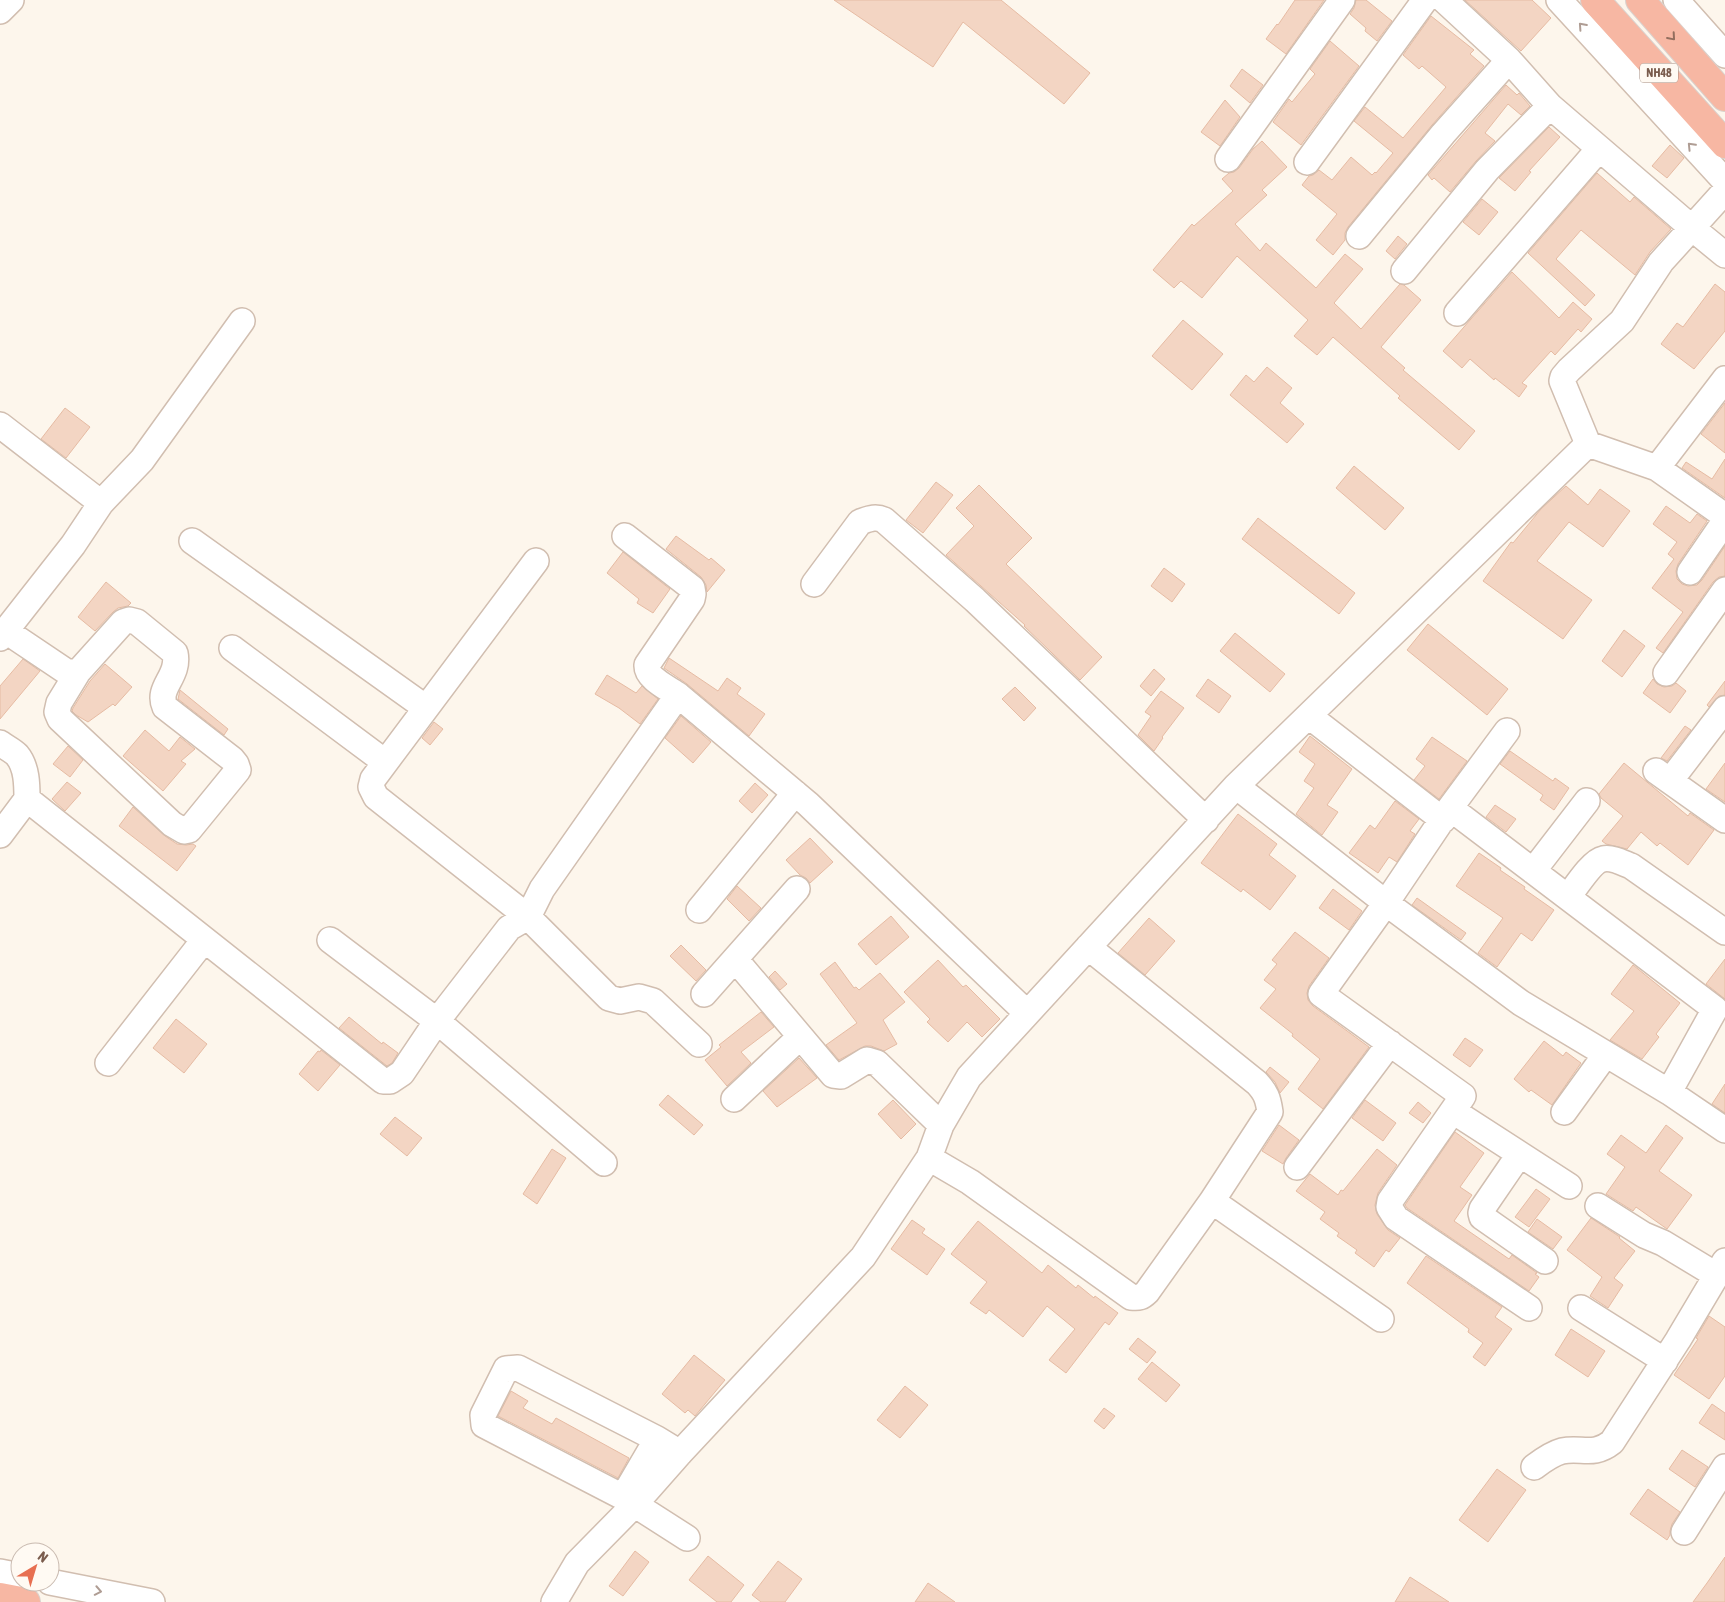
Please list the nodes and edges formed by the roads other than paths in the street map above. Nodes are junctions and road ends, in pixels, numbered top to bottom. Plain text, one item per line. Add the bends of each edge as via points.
1 (11, 0) edge
2 (1342, 0) edge
3 (1425, 0) edge
4 (1444, 0) edge
5 (1559, 0) edge
6 (1595, 0) edge
7 (1640, 0) edge
8 (1676, 0) edge
9 (0, 11) edge
10 (1725, 55) edge
11 (1509, 60) junction
12 (1725, 97) edge
13 (1550, 106) junction
14 (1725, 144) edge
15 (1599, 149) junction
16 (1228, 159) dead end
17 (1306, 162) dead end
18 (1725, 181) edge
19 (1725, 191) edge
20 (1692, 228) junction
21 (1359, 236) dead end
22 (1725, 255) edge
23 (1404, 271) dead end
24 (1457, 313) dead end
25 (242, 321) dead end
26 (1725, 379) edge
27 (0, 425) edge
28 (1588, 444) junction
29 (1657, 468) junction
30 (101, 503) junction
31 (1725, 516) edge
32 (1725, 521) edge
33 (625, 536) dead end
34 (192, 540) dead end
35 (536, 561) dead end
36 (1690, 572) dead end
37 (814, 584) dead end
38 (1725, 590) edge
39 (3, 635) edge
40 (232, 648) dead end
41 (78, 672) junction
42 (1666, 673) dead end
43 (678, 695) junction
44 (426, 708) junction
45 (1725, 709) edge
46 (1309, 716) junction
47 (1507, 731) dead end
48 (0, 743) edge
49 (385, 762) junction
50 (1236, 786) junction
51 (795, 793) junction
52 (27, 799) junction
53 (1587, 801) dead end
54 (1446, 814) junction
55 (1206, 820) junction
56 (1725, 820) edge
57 (0, 835) edge
58 (1533, 871) junction
59 (797, 889) dead end
60 (1568, 897) junction
61 (1386, 903) junction
62 (699, 910) dead end
63 (528, 917) junction
64 (1725, 932) edge
65 (204, 940) junction
66 (330, 940) dead end
67 (1088, 947) junction
68 (735, 959) junction
69 (704, 994) dead end
70 (1027, 1013) junction
71 (437, 1021) junction
72 (800, 1037) junction
73 (1390, 1043) junction
74 (699, 1044) dead end
75 (1606, 1054) junction
76 (108, 1063) dead end
77 (1670, 1092) junction
78 (734, 1099) dead end
79 (1453, 1111) junction
80 (1564, 1112) dead end
81 (941, 1125) junction
82 (1725, 1130) edge
83 (1520, 1155) junction
84 (929, 1158) junction
85 (604, 1163) dead end
86 (1298, 1167) dead end
87 (1569, 1186) dead end
88 (1212, 1201) junction
89 (1598, 1206) dead end
90 (1545, 1261) dead end
91 (1722, 1265) edge
92 (1529, 1308) dead end
93 (1581, 1308) dead end
94 (1381, 1319) dead end
95 (1664, 1361) junction
96 (657, 1439) junction
97 (680, 1453) junction
98 (1534, 1467) dead end
99 (1725, 1467) edge
100 (629, 1501) junction
101 (1684, 1532) dead end
102 (687, 1538) dead end
103 (60, 1584) edge
104 (0, 1597) edge
105 (26, 1602) edge
106 (152, 1602) edge
107 (554, 1602) edge

1 - 9 street
2 - 16 street
3 - 17 street
4 - 11 street
18 -> 5 street
6 - 14 highway, NH48
7 -> 12 highway, NH48
8 - 10 street
11 - 13 street
11 - 21 street
13 - 15 street
13 - 23 street via 1487,170
15 - 20 street
15 - 24 street
19 - 20 street
20 - 22 street
20 - 28 street via 1661,262 1622,321 1563,377
25 - 30 street via 142,460
26 - 29 street
27 - 30 street
28 - 29 street
28 - 46 street
29 - 31 street
30 - 39 street via 73,545
32 - 36 street
33 - 43 street via 692,588 692,600 647,665 650,675
34 - 44 street
35 - 44 street
37 - 55 street via 860,522 878,517 884,520 975,600
38 - 42 street
39 - 41 street via 68,672
40 - 49 street
41 - 41 street via 123,622 130,620 137,622 175,653 176,666 163,692 165,707 232,759 238,770 189,830 172,824 60,719 57,712 59,702
43 - 51 street
43 - 63 street via 542,889
44 - 49 street
45 - 56 street via 1663,776
46 - 50 street
46 - 54 street
47 - 54 street
48 - 52 street via 17,755 22,764 27,779
49 - 63 street via 373,779 371,787 376,797
50 - 55 street
50 - 61 street
51 - 62 street
51 - 70 street
52 - 57 street
52 - 65 street
53 - 58 street
54 - 58 street
54 - 61 street
55 - 67 street
58 - 60 street
59 - 68 street
60 - 64 street via 1594,864 1603,859 1616,861 1631,866
60 - 77 street via 1715,1009
61 - 73 street via 1321,994
61 - 75 street via 1521,1003
63 - 71 street via 509,928
63 - 74 street via 609,998 620,1001 640,997 654,1001
65 - 71 street via 383,1081 390,1081 402,1073
65 - 76 street
66 - 71 street
67 - 70 street
67 - 88 street via 1266,1093 1270,1112
68 - 69 street
68 - 72 street
70 - 81 street via 969,1077
71 - 85 street
72 - 78 street
72 - 81 street via 833,1076 841,1076 867,1060 877,1063
73 - 79 street via 1463,1096
73 - 86 street
75 - 77 street
75 - 80 street
77 - 82 street
79 - 83 street
79 - 92 street via 1389,1207 1396,1218
81 - 84 street
83 - 87 street
83 - 90 street via 1481,1213 1482,1217
84 - 88 street via 970,1182 1131,1297 1138,1298 1148,1292
84 - 97 street via 863,1257
88 - 94 street
89 - 91 street via 1644,1235
91 - 95 street
93 - 95 street
95 - 98 street via 1612,1442 1598,1450 1562,1451
96 - 97 street
96 - 100 street
96 - 100 street via 518,1368 506,1369 483,1415 484,1426
97 - 100 street
99 - 101 street
100 - 102 street
100 - 107 street via 577,1563
103 -> 106 street
104 - 105 highway

